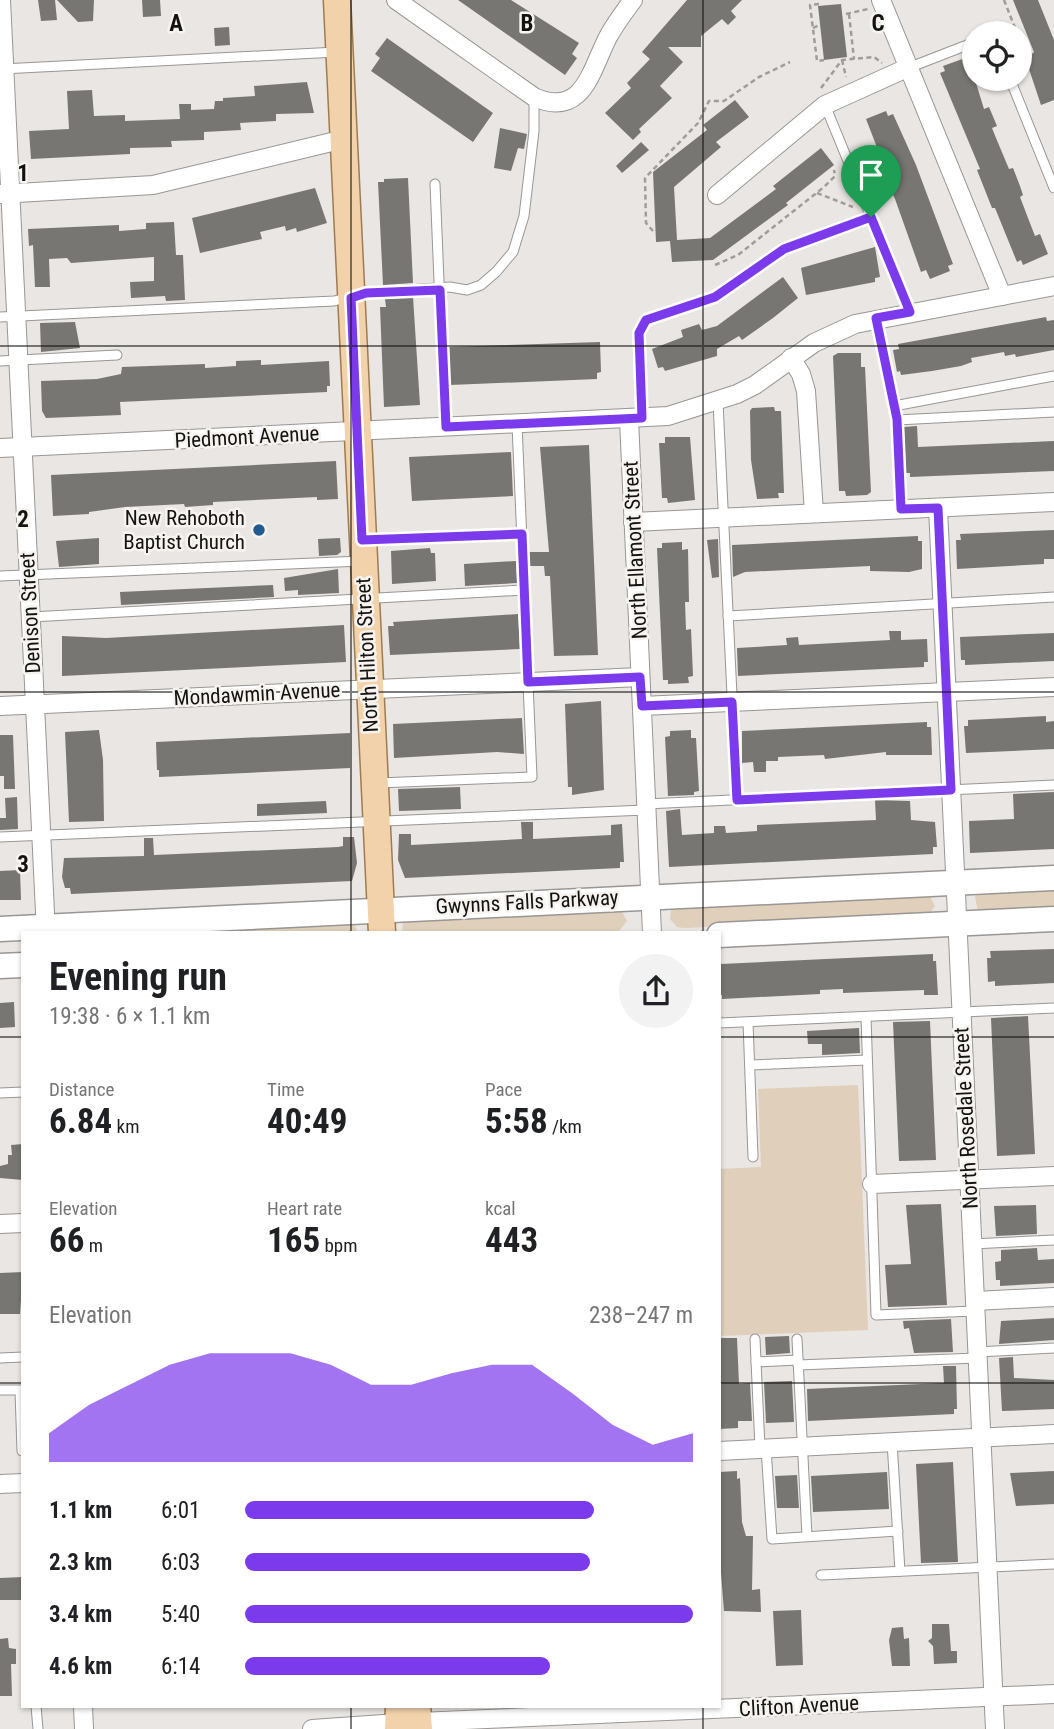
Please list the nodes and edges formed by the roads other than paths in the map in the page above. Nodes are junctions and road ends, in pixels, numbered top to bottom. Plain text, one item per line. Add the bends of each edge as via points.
1 (1, 0) edge
2 (337, 0) edge
3 (396, 0) edge
4 (633, 0) edge
5 (876, 4) edge
6 (962, 47) edge
7 (339, 52) junction
8 (907, 68) junction
9 (2, 69) edge
10 (1015, 91) edge
11 (534, 97) junction
12 (822, 97) junction
13 (344, 139) junction
14 (435, 184) dead end
15 (1054, 188) edge
16 (5, 194) edge
17 (717, 195) dead end
18 (871, 217) junction
19 (1054, 286) edge
20 (440, 290) junction
21 (1002, 296) junction
22 (351, 298) junction
23 (910, 312) junction
24 (8, 317) edge
25 (876, 318) junction
26 (117, 355) dead end
27 (791, 358) junction
28 (19, 360) junction
29 (0, 361) edge
30 (1054, 376) edge
31 (718, 402) junction
32 (894, 406) junction
33 (1054, 412) edge
34 (635, 418) junction
35 (897, 419) junction
36 (517, 424) junction
37 (446, 427) junction
38 (357, 432) junction
39 (22, 447) junction
40 (0, 448) edge
41 (1054, 502) edge
42 (938, 508) junction
43 (901, 509) junction
44 (814, 513) junction
45 (723, 518) junction
46 (633, 522) junction
47 (522, 534) junction
48 (362, 551) junction
49 (29, 575) junction
50 (0, 576) edge
51 (524, 590) junction
52 (1054, 597) edge
53 (364, 599) junction
54 (943, 604) junction
55 (728, 616) junction
56 (31, 617) junction
57 (640, 677) junction
58 (528, 682) junction
59 (1054, 687) edge
60 (369, 689) junction
61 (947, 692) junction
62 (732, 702) junction
63 (35, 705) junction
64 (0, 706) edge
65 (642, 706) junction
66 (372, 784) junction
67 (1054, 785) edge
68 (951, 790) junction
69 (737, 800) junction
70 (646, 807) junction
71 (374, 822) junction
72 (41, 836) junction
73 (0, 838) edge
74 (1054, 878) edge
75 (956, 883) junction
76 (650, 896) junction
77 (1054, 919) edge
78 (381, 921) edge
79 (957, 924) junction
80 (0, 929) edge
81 (46, 930) edge
82 (652, 931) edge
83 (721, 935) edge
84 (21, 965) edge
85 (0, 967) edge
86 (1054, 1008) edge
87 (962, 1012) junction
88 (866, 1017) junction
89 (748, 1022) junction
90 (721, 1023) edge
91 (867, 1060) junction
92 (750, 1065) junction
93 (21, 1092) edge
94 (0, 1093) edge
95 (753, 1157) dead end
96 (1054, 1175) edge
97 (969, 1180) junction
98 (872, 1184) junction
99 (21, 1223) edge
100 (0, 1224) edge
101 (1054, 1240) edge
102 (972, 1244) junction
103 (1054, 1297) edge
104 (975, 1306) junction
105 (755, 1339) dead end
106 (797, 1339) dead end
107 (1054, 1348) edge
108 (977, 1355) junction
109 (21, 1357) edge
110 (0, 1358) edge
111 (756, 1362) junction
112 (798, 1363) junction
113 (0, 1390) edge
114 (21, 1420) edge
115 (1054, 1434) edge
116 (981, 1438) junction
117 (892, 1442) junction
118 (802, 1447) junction
119 (763, 1448) junction
120 (721, 1451) edge
121 (21, 1483) edge
122 (0, 1484) edge
123 (898, 1531) junction
124 (807, 1536) junction
125 (1054, 1564) edge
126 (987, 1567) junction
127 (900, 1571) junction
128 (821, 1575) dead end
129 (1054, 1694) edge
130 (993, 1697) junction
131 (36, 1708) edge
132 (83, 1708) edge
133 (687, 1715) edge
134 (408, 1719) edge
135 (38, 1729) edge
136 (84, 1729) edge
137 (312, 1729) edge
138 (995, 1729) edge

1 - 9 street, Denison Street
2 - 7 main road, North Hilton Street
3 - 11 street
4 - 11 street via 580,92 559,103
5 - 8 street
6 - 8 lane
7 - 9 lane
7 - 13 main road, North Hilton Street
8 - 12 street
8 - 21 street
9 - 16 street, Denison Street
10 - 15 lane
11 - 20 lane via 524,216 513,252 474,288
12 - 17 street
12 - 18 lane
13 - 16 street via 153,185
13 - 22 main road, North Hilton Street
14 - 20 lane
16 - 24 street, Denison Street
18 - 23 lane
18 - 34 lane via 784,249 715,297 646,320 639,333
19 - 21 street, Piedmont Avenue
20 - 22 lane via 366,293
20 - 37 lane
21 - 23 street, Piedmont Avenue
22 - 24 lane
22 - 38 main road, North Hilton Street
23 - 25 street, Piedmont Avenue
24 - 28 street, Denison Street
25 - 27 street, Piedmont Avenue via 836,331
25 - 32 lane
26 - 28 lane
27 - 31 street, Piedmont Avenue via 755,385
27 - 44 street via 806,391
28 - 29 lane
28 - 39 street, Denison Street
30 - 32 lane
31 - 34 street, Piedmont Avenue via 668,416
31 - 45 lane
32 - 35 lane
33 - 35 lane
34 - 36 street, Piedmont Avenue
34 - 46 street, North Ellamont Street
35 - 43 lane
36 - 37 street, Piedmont Avenue
36 - 47 lane
37 - 38 street, Piedmont Avenue
38 - 39 street, Piedmont Avenue
38 - 48 main road, North Hilton Street
39 - 40 street, Piedmont Avenue
39 - 49 street, Denison Street
41 - 42 street
42 - 43 street
42 - 54 street, North Rosedale Street
43 - 44 street
44 - 45 street
45 - 46 street
45 - 55 lane
46 - 57 street, North Ellamont Street
47 - 48 lane
47 - 51 lane
48 - 49 lane
48 - 53 main road, North Hilton Street
49 - 50 lane
49 - 56 street, Denison Street
51 - 53 lane
51 - 58 lane
52 - 54 lane
53 - 56 lane
53 - 60 main road, North Hilton Street
54 - 55 lane
54 - 61 street, North Rosedale Street
55 - 62 lane
56 - 63 street, Denison Street
57 - 58 street, Mondawmin Avenue
57 - 65 street, North Ellamont Street
58 - 60 street, Mondawmin Avenue
58 - 66 lane via 532,777
59 - 61 street
60 - 63 street, Mondawmin Avenue
60 - 66 main road, North Hilton Street
61 - 62 street
61 - 68 street, North Rosedale Street
62 - 65 street
62 - 69 lane
63 - 64 street, Mondawmin Avenue
63 - 72 street, Denison Street
65 - 70 street, North Ellamont Street
66 - 71 main road, North Hilton Street
67 - 68 lane
68 - 69 lane
68 - 75 street, North Rosedale Street
69 - 70 lane
70 - 71 lane
70 - 76 street, North Ellamont Street
71 - 72 lane
71 - 78 main road, North Hilton Street
72 - 73 lane
72 - 81 street, Denison Street
74 - 75 main road, Gwynns Falls Parkway
75 - 76 main road, Gwynns Falls Parkway
75 - 79 street, North Rosedale Street
76 - 78 main road, Gwynns Falls Parkway
76 - 82 street, North Ellamont Street
77 - 79 main road
78 - 81 main road, Gwynns Falls Parkway
79 - 83 main road
79 - 87 street, North Rosedale Street
80 - 81 main road, Gwynns Falls Parkway
84 - 85 main road
86 - 87 lane
87 - 88 lane
87 - 97 street, North Rosedale Street
88 - 89 lane
88 - 91 lane
89 - 90 lane
89 - 92 lane
91 - 92 lane
91 - 98 lane
92 - 95 lane
93 - 94 lane
96 - 97 street
97 - 98 street
97 - 102 street, North Rosedale Street
98 - 104 lane via 876,1315
99 - 100 street
101 - 102 lane
102 - 104 street, North Rosedale Street
103 - 104 street
104 - 108 street, North Rosedale Street
105 - 111 lane
106 - 112 lane
107 - 108 lane
108 - 112 lane
108 - 116 street, North Rosedale Street
109 - 110 lane
111 - 112 lane
111 - 119 lane
112 - 118 lane
113 - 114 lane via 20,1390
115 - 116 street
116 - 117 street
116 - 126 street, North Rosedale Street
117 - 118 street
117 - 123 lane
118 - 119 street
118 - 124 lane
119 - 120 street
119 - 124 lane via 772,1539
121 - 122 street
123 - 124 lane
123 - 127 lane
125 - 126 lane
126 - 127 lane
126 - 130 street, North Rosedale Street
127 - 128 lane
129 - 130 street, Clifton Avenue
130 - 133 street, Clifton Avenue
130 - 138 street, North Rosedale Street
131 - 135 lane
132 - 136 street
133 - 134 street, Clifton Avenue
134 - 137 street, Clifton Avenue

